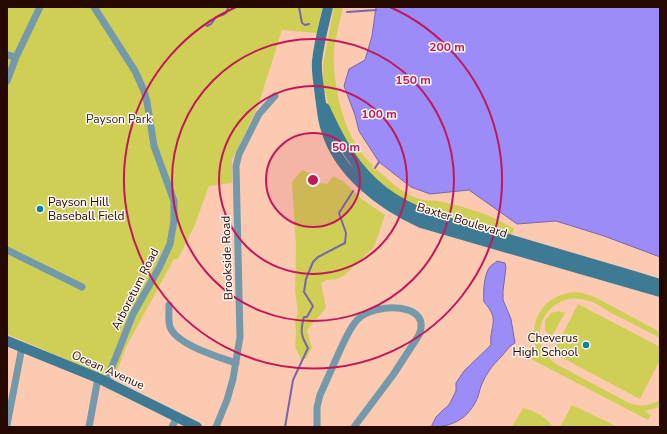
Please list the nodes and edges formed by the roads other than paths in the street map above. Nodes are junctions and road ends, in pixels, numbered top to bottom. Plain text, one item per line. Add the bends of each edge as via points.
1 (40, 7) edge
2 (94, 7) edge
3 (328, 7) edge
4 (7, 55) edge
5 (16, 57) junction
6 (7, 81) edge
7 (275, 96) dead end
8 (320, 96) junction
9 (7, 250) edge
10 (660, 284) edge
11 (82, 287) dead end
12 (660, 292) edge
13 (169, 305) dead end
14 (7, 341) edge
15 (22, 347) junction
16 (236, 363) junction
17 (102, 380) junction
18 (177, 417) junction
19 (7, 425) edge
20 (89, 427) edge
21 (172, 427) edge
22 (197, 427) edge
23 (216, 427) edge
24 (317, 427) edge
25 (354, 427) edge

1 - 5 street
2 - 17 street, Arboretum Road via 135,71 144,91 154,146 174,201 170,244
3 - 8 street, Baxter Boulevard via 317,62
4 - 5 street
5 - 6 street
7 - 16 street, Brookside Road via 259,114 239,154 236,166 240,326
8 - 10 street, Baxter Boulevard via 351,158 374,183 398,202 450,223
8 - 12 street, Baxter Boulevard via 325,129 334,150 362,184 398,212 438,229
9 - 11 street
13 - 16 street via 168,318 171,328 178,337 188,344
14 - 15 street, Ocean Avenue
15 - 17 street, Ocean Avenue
15 - 19 street
16 - 23 street, Brookside Road via 227,400
17 - 18 street, Ocean Avenue
17 - 20 street, Arboretum Road
18 - 21 street
18 - 22 street, Ocean Avenue
24 - 25 street via 320,395 354,324 365,313 380,309 414,312 422,322 419,335

